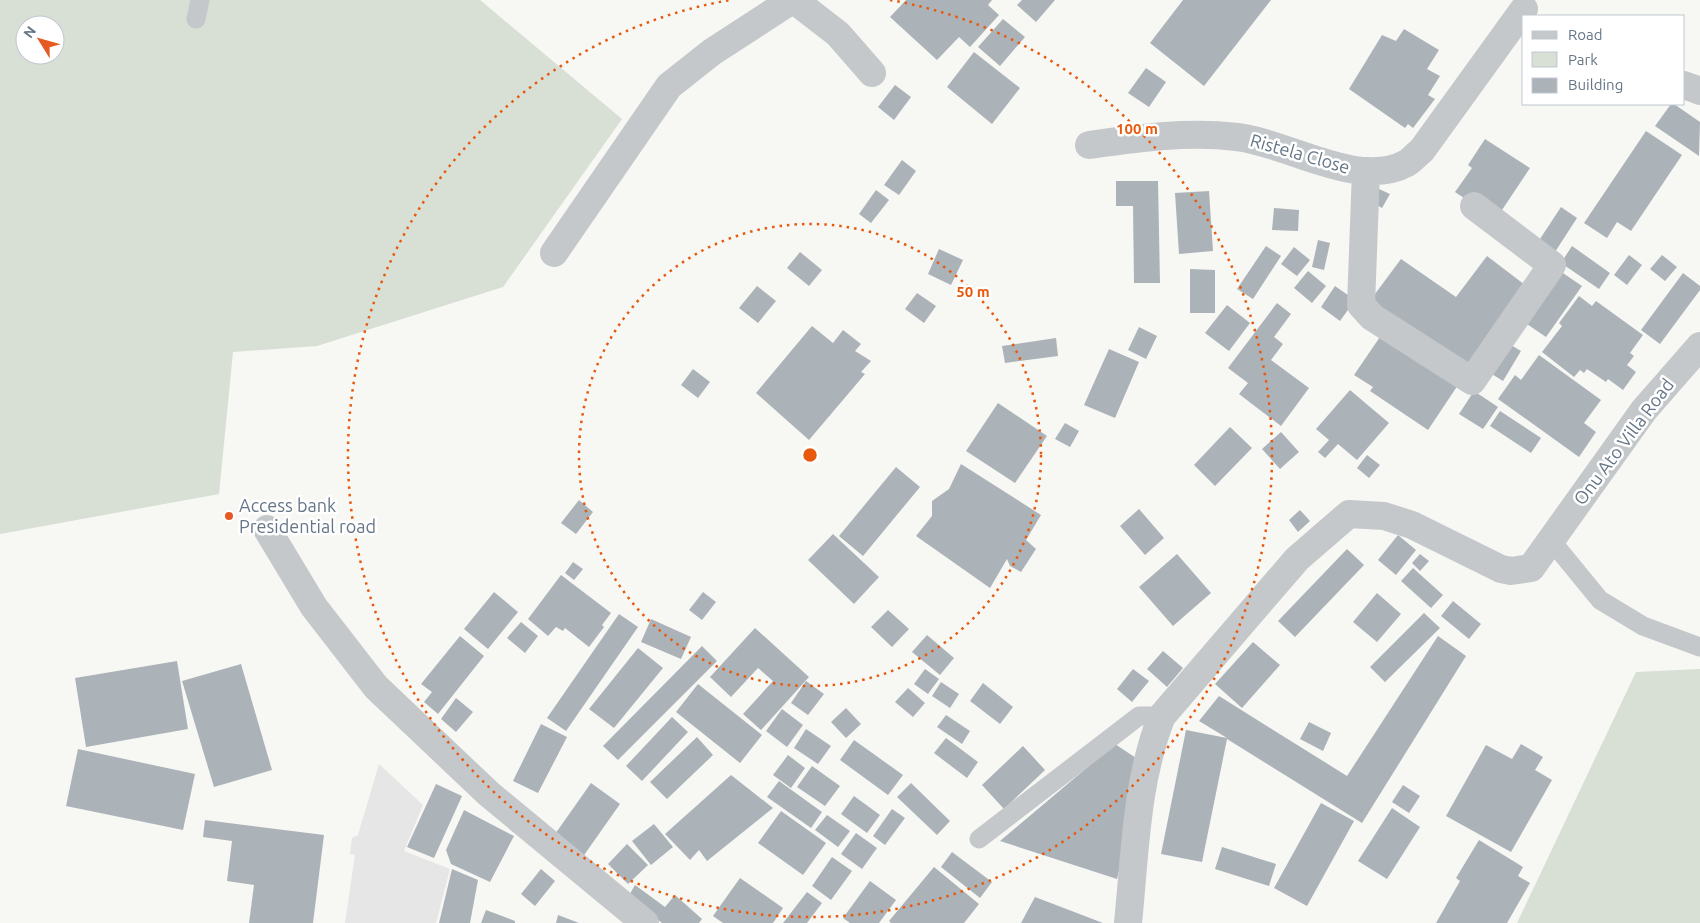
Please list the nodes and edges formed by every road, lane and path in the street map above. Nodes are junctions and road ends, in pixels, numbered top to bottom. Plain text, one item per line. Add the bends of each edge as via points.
1 (200, 0) edge
2 (793, 0) edge
3 (1523, 9) edge
4 (196, 19) dead end
5 (872, 73) dead end
6 (1685, 84) edge
7 (1700, 91) edge
8 (1089, 145) dead end
9 (1366, 171) junction
10 (1474, 206) dead end
11 (554, 253) dead end
12 (1700, 346) edge
13 (267, 529) dead end
14 (1550, 540) junction
15 (1700, 647) edge
16 (1162, 716) junction
17 (979, 839) dead end
18 (645, 923) edge
19 (1128, 923) edge

1 - 4 lane
2 - 5 street via 838,34
2 - 11 street via 712,52 669,86
3 - 9 street, Ristela Close via 1422,150 1408,163 1384,171
6 - 7 street
8 - 9 street, Ristela Close via 1164,135 1239,137 1279,146 1353,171
9 - 10 street via 1361,304 1372,317 1472,381 1552,265
12 - 14 street, Onu Ato Villa Road via 1644,410
13 - 18 street via 314,607 376,687 489,794
14 - 15 lane via 1600,600 1643,626
14 - 16 street, Onu Ato Villa Road via 1531,568 1511,571 1412,525 1384,516 1349,514 1297,559
16 - 17 lane via 1139,716
16 - 19 street, Onu Ato Villa Road via 1151,743

